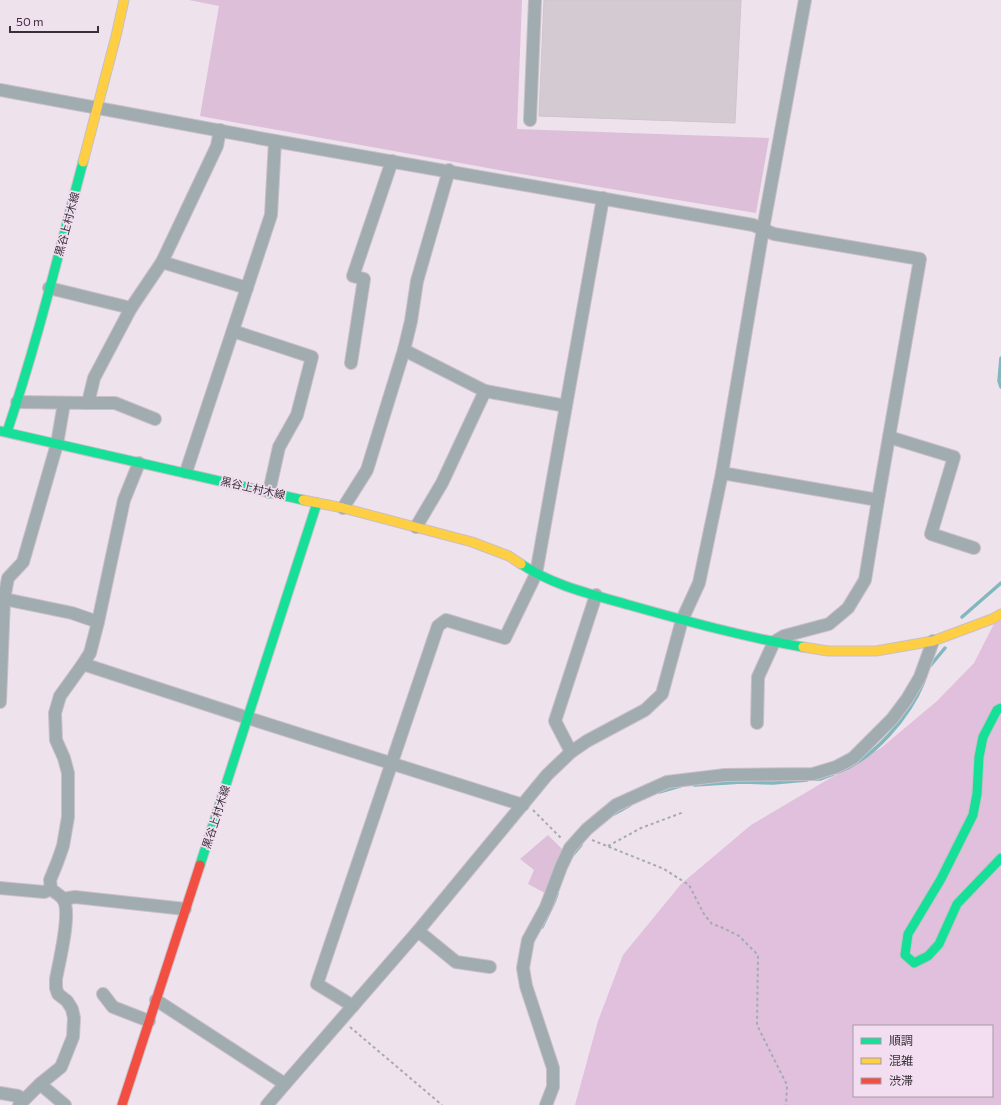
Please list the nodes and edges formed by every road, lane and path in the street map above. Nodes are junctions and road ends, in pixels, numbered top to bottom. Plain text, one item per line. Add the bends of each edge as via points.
1 (124, 0) edge
2 (535, 0) edge
3 (805, 0) edge
4 (0, 90) edge
5 (98, 108) junction
6 (530, 120) dead end
7 (220, 130) junction
8 (275, 141) junction
9 (392, 160) junction
10 (449, 170) junction
11 (603, 198) junction
12 (764, 229) junction
13 (162, 262) junction
14 (49, 288) junction
15 (247, 288) junction
16 (131, 308) junction
17 (233, 331) junction
18 (404, 350) junction
19 (352, 363) dead end
20 (485, 391) junction
21 (17, 402) junction
22 (64, 403) junction
23 (88, 403) junction
24 (566, 406) junction
25 (155, 418) dead end
26 (4, 431) edge
27 (889, 437) junction
28 (57, 444) junction
29 (139, 463) junction
30 (186, 472) junction
31 (722, 473) junction
32 (269, 492) junction
33 (878, 500) junction
34 (317, 503) junction
35 (343, 508) junction
36 (416, 527) junction
37 (974, 548) dead end
38 (536, 574) junction
39 (596, 595) junction
40 (2, 598) edge
41 (1001, 614) edge
42 (682, 620) junction
43 (98, 622) junction
44 (933, 641) junction
45 (774, 642) junction
46 (83, 664) junction
47 (0, 702) edge
48 (1001, 708) edge
49 (248, 718) junction
50 (757, 722) dead end
51 (571, 752) junction
52 (391, 763) junction
53 (523, 804) junction
54 (684, 812) dead end
55 (580, 836) junction
56 (608, 846) junction
57 (570, 848) junction
58 (1001, 858) edge
59 (0, 888) edge
60 (51, 889) junction
61 (63, 899) junction
62 (185, 909) junction
63 (418, 931) junction
64 (490, 967) dead end
65 (103, 994) dead end
66 (156, 1000) junction
67 (353, 1006) junction
68 (341, 1019) junction
69 (149, 1021) junction
70 (40, 1084) junction
71 (285, 1084) junction
72 (0, 1093) edge
73 (21, 1102) edge
74 (65, 1105) edge
75 (122, 1105) edge
76 (267, 1105) edge
77 (442, 1105) edge
78 (546, 1105) edge
79 (786, 1105) edge

1 - 5 main road, 黒谷上村木線
2 - 6 street
3 - 12 street
4 - 5 street
5 - 7 street
5 - 14 main road, 黒谷上村木線
7 - 8 street
7 - 13 street via 217,146
8 - 9 street
8 - 15 street via 271,216
9 - 10 street
9 - 19 street via 353,276 364,279
10 - 11 street
10 - 18 street via 417,281
11 - 12 street
11 - 24 street
12 - 27 street via 774,234 920,259
12 - 31 street
13 - 15 street
13 - 16 street
14 - 16 street
14 - 21 main road, 黒谷上村木線
15 - 17 street
16 - 23 street via 94,378
17 - 30 street
17 - 32 street via 312,358 297,415 279,447
18 - 20 street
18 - 35 street via 367,470
20 - 24 street
20 - 36 street via 442,482
21 - 22 street
21 - 26 main road, 黒谷上村木線
22 - 23 street
22 - 28 street
23 - 25 street via 115,403
24 - 38 street
26 - 28 main road, 黒谷上村木線
27 - 33 street
27 - 37 street via 954,457 931,534
28 - 29 main road, 黒谷上村木線
28 - 40 street via 23,562 8,578
29 - 30 main road, 黒谷上村木線
29 - 43 street via 124,500
30 - 32 main road, 黒谷上村木線
31 - 33 street
31 - 42 street via 699,583
32 - 34 main road, 黒谷上村木線
33 - 45 street via 865,580 848,608 829,624 784,636
34 - 35 main road
34 - 49 main road, 黒谷上村木線
35 - 36 main road
36 - 38 main road via 472,542 509,556
38 - 39 main road via 560,585
38 - 52 street via 505,638 446,620 438,626
39 - 42 main road
39 - 51 street via 555,721
40 - 43 street via 72,613
40 - 47 street
41 - 44 main road
42 - 45 main road
42 - 51 street via 662,694 645,710
43 - 46 street via 90,653
44 - 45 main road via 876,651 828,651
44 - 55 street via 920,677 907,699 892,719 853,758 836,767 813,774 725,776 667,782 616,805
45 - 50 street via 758,677
46 - 49 street
46 - 60 street via 60,696 55,713 56,740 68,773 68,817 63,846 50,880
48 - 58 main road via 983,737 973,815 941,879 908,934 905,955 914,963 928,956 939,944 957,904
49 - 52 street
49 - 62 main road, 黒谷上村木線
51 - 53 street via 547,775
52 - 53 street
52 - 67 street via 317,984
53 - 57 path via 534,810
53 - 63 street
54 - 56 path via 641,828
55 - 56 path
55 - 57 street
56 - 79 path via 664,869 689,885 712,924 739,936 758,956 757,1025 787,1085
57 - 78 street via 546,907 528,940 523,968 526,986 552,1068 553,1087
59 - 60 street via 44,892
60 - 61 street
61 - 62 street via 75,897
61 - 70 street via 67,910 56,988 58,994 72,1009 73,1037 61,1067
62 - 66 main road, 黒谷上村木線
63 - 64 street via 456,962
63 - 67 street
65 - 69 street via 113,1007
66 - 69 main road, 黒谷上村木線
66 - 71 street
67 - 68 street
68 - 71 street
68 - 77 path
69 - 75 main road, 黒谷上村木線
70 - 73 street
70 - 74 street
71 - 76 street
72 - 73 street via 18,1096

